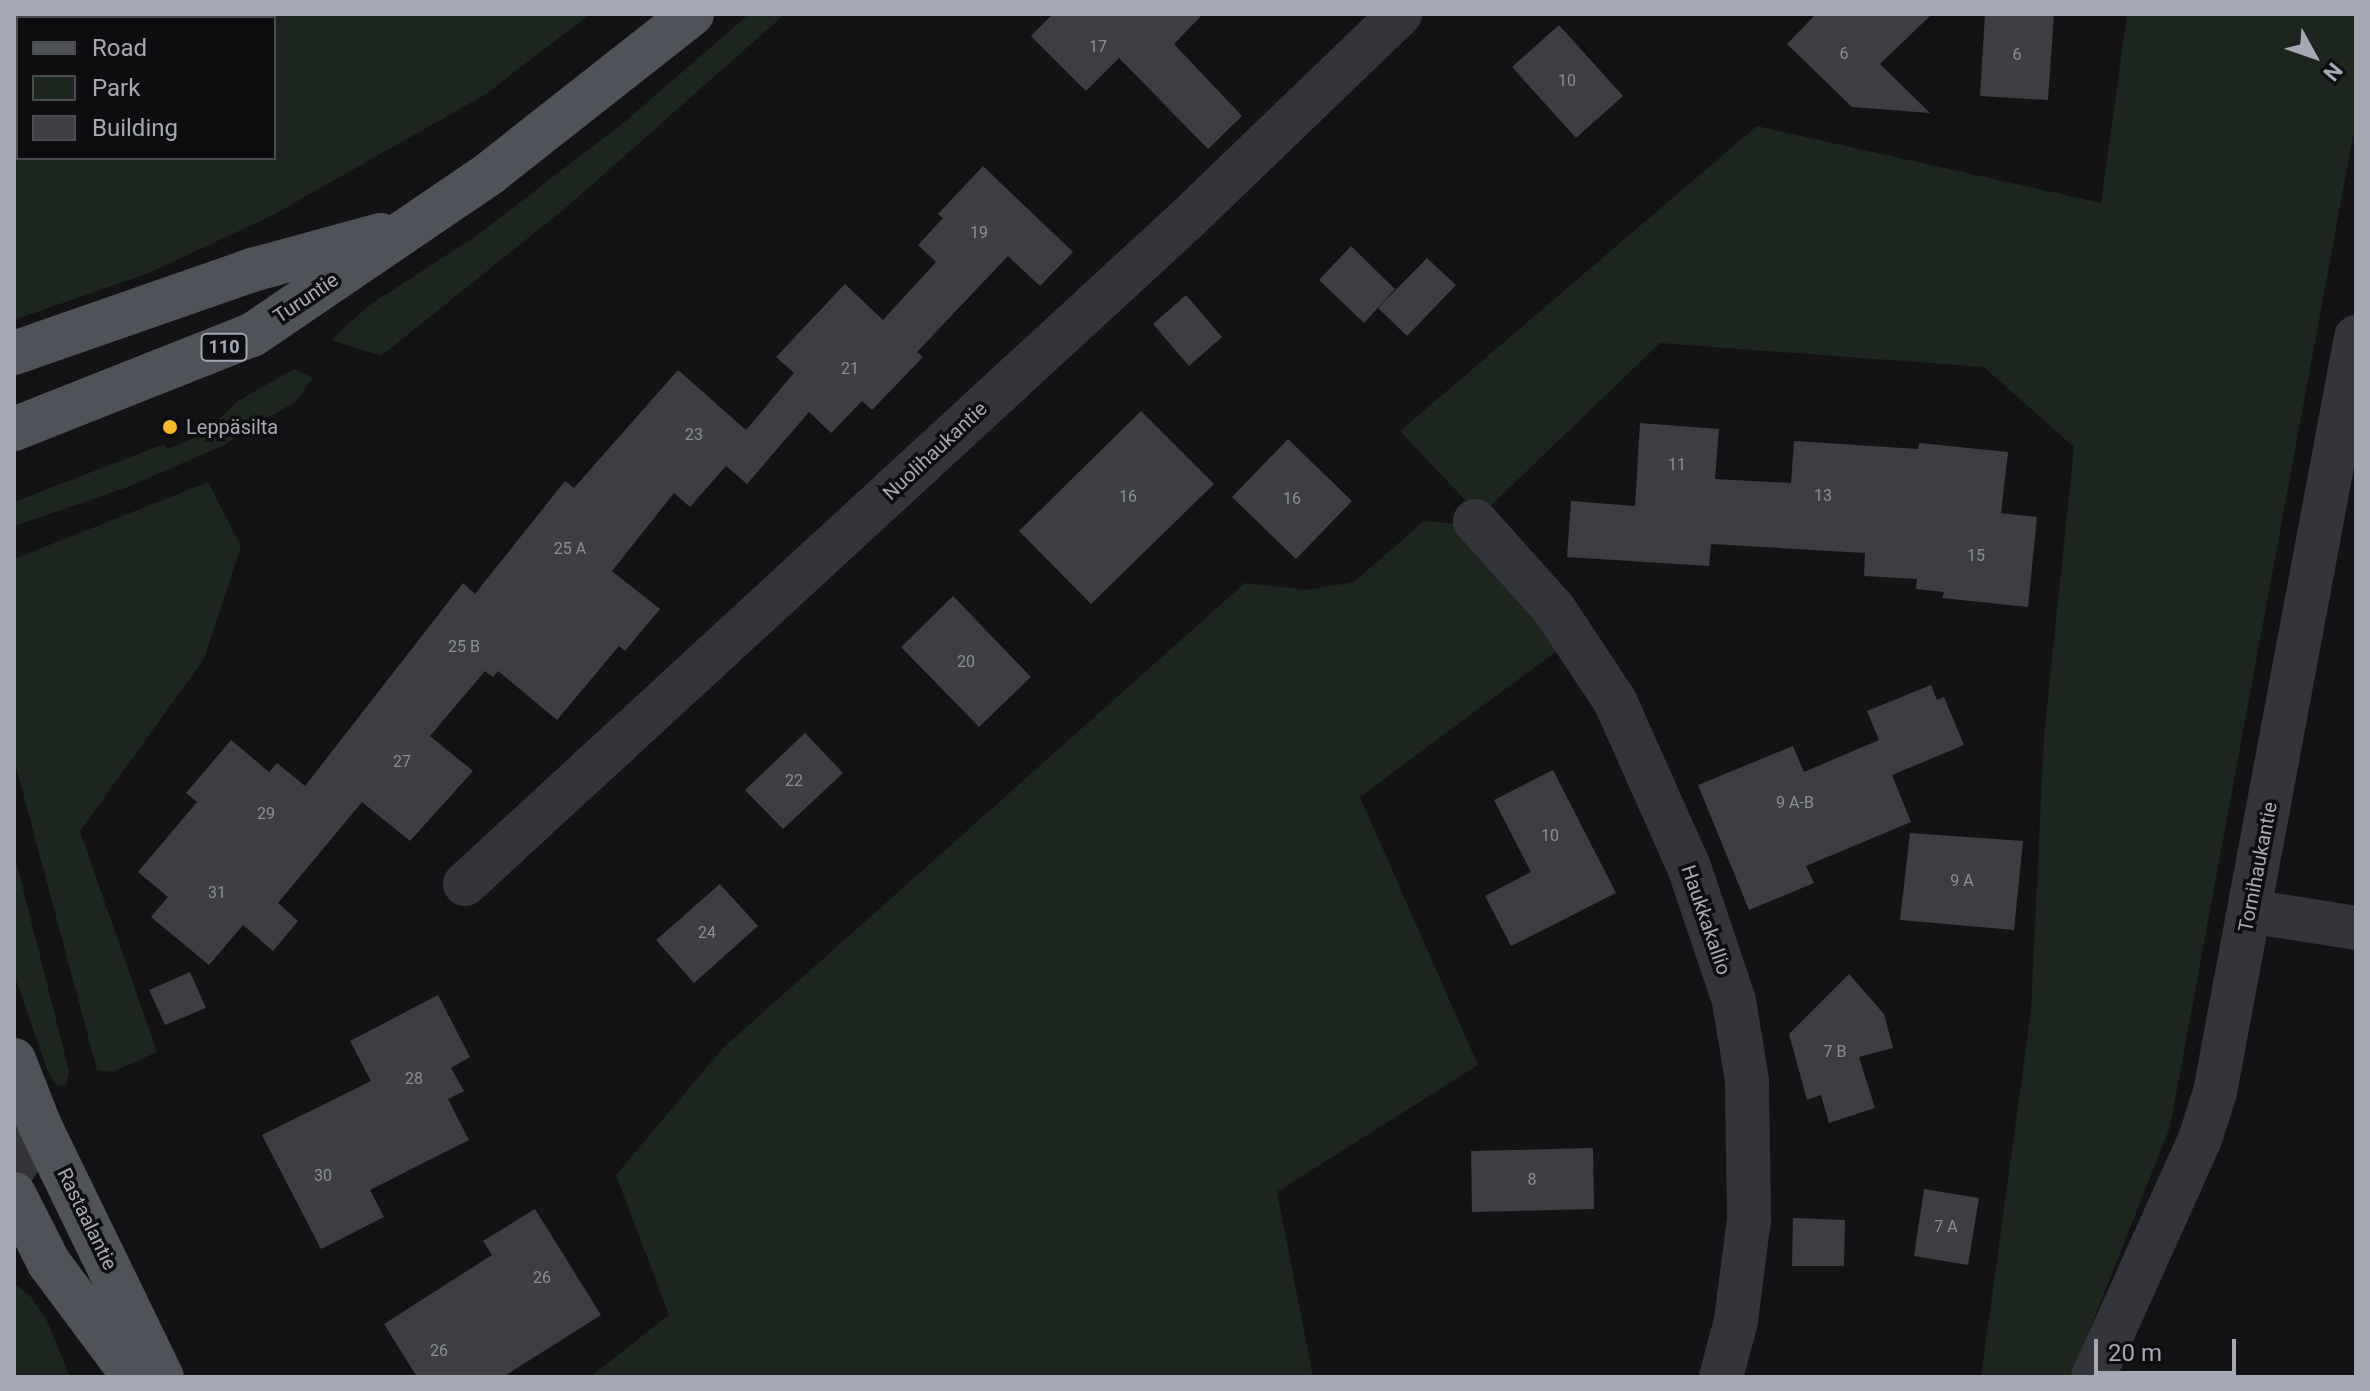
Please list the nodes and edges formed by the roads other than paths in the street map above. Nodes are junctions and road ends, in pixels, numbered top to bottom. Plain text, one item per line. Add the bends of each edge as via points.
1 (692, 14) edge
2 (1400, 14) edge
3 (413, 226) junction
4 (2356, 337) edge
5 (14, 353) edge
6 (14, 429) edge
7 (1475, 521) dead end
8 (465, 884) dead end
9 (2249, 911) junction
10 (2356, 928) edge
11 (14, 1060) edge
12 (27, 1127) edge
13 (14, 1168) edge
14 (14, 1194) edge
15 (134, 1377) edge
16 (162, 1377) edge
17 (1721, 1377) edge
18 (2093, 1377) edge

1 - 3 main road, Turuntie / 110 via 576,110
2 - 8 street, Nuolihaukantie via 1184,222
3 - 5 main road, Turuntie / 110 via 252,270
3 - 6 main road, Turuntie / 110 via 252,335
4 - 9 street, Tornihaukantie
7 - 17 street, Haukkakallio via 1554,609 1615,701 1689,867 1734,1001 1747,1080 1749,1219 1736,1321
9 - 10 street
9 - 18 street, Tornihaukantie via 2215,1092 2200,1139
11 - 12 main road, Rastaalantie
12 - 13 street
12 - 16 main road, Rastaalantie
14 - 15 main road via 49,1263

